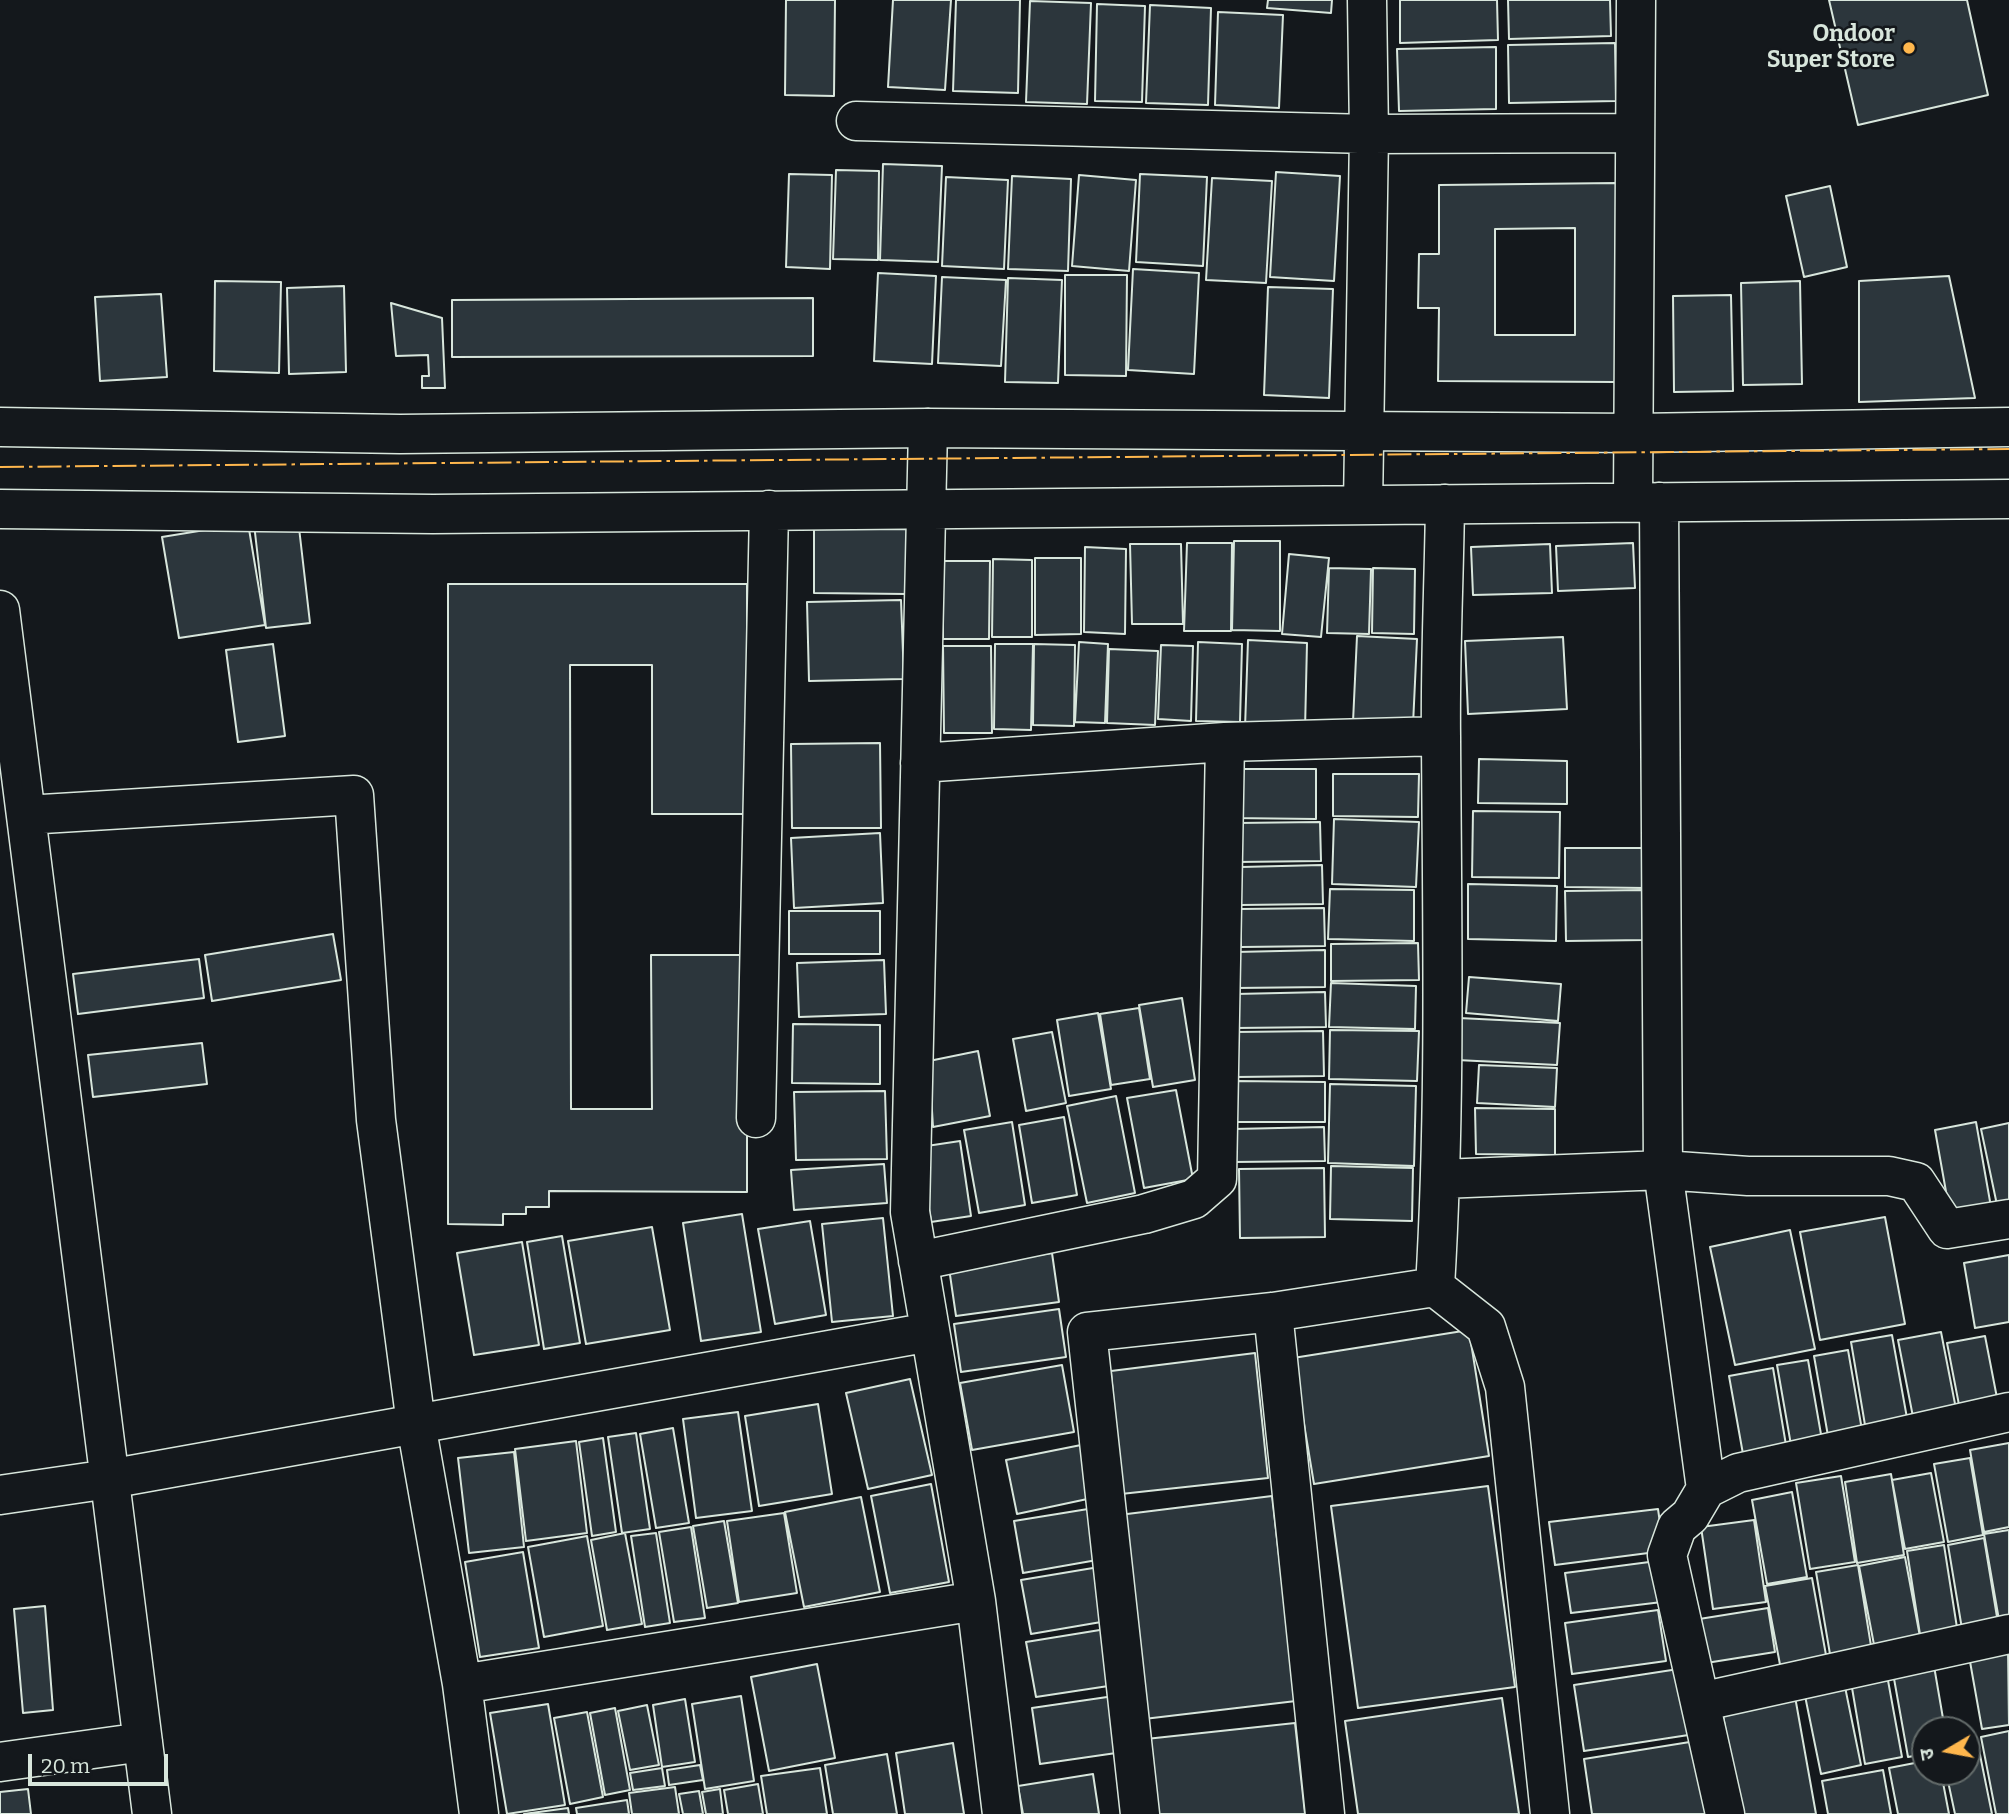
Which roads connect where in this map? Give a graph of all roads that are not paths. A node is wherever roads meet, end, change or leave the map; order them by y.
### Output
1 (1367, 0) edge
2 (1636, 0) edge
3 (856, 121) dead end
4 (1369, 134) junction
5 (1634, 134) junction
6 (2009, 427) edge
7 (0, 428) edge
8 (928, 428) junction
9 (1364, 430) junction
10 (1636, 433) junction
11 (2009, 499) edge
12 (1646, 502) junction
13 (1445, 503) junction
14 (1363, 505) junction
15 (0, 509) edge
16 (926, 509) junction
17 (769, 510) junction
18 (0, 610) edge
19 (1441, 736) junction
20 (1225, 742) junction
21 (920, 763) junction
22 (26, 815) junction
23 (756, 1118) dead end
24 (1663, 1170) junction
25 (1441, 1179) junction
26 (2009, 1219) edge
27 (918, 1262) junction
28 (1435, 1287) junction
29 (1273, 1312) junction
30 (930, 1332) junction
31 (2009, 1412) edge
32 (416, 1424) junction
33 (109, 1479) junction
34 (1706, 1489) junction
35 (0, 1495) edge
36 (976, 1601) junction
37 (2009, 1634) edge
38 (462, 1684) junction
39 (1700, 1702) junction
40 (143, 1742) junction
41 (0, 1762) edge
42 (152, 1814) edge
43 (479, 1814) edge
44 (1002, 1814) edge
45 (1140, 1814) edge
46 (1325, 1814) edge
47 (1550, 1814) edge
48 (1725, 1814) edge

1 - 4 street
2 - 5 street
3 - 4 street
4 - 5 street
4 - 9 street
5 - 10 street
6 - 10 street
7 - 8 street
8 - 9 street
8 - 16 street
9 - 10 street
9 - 14 street
10 - 12 street
11 - 12 street
12 - 13 street
12 - 24 street
13 - 14 street
13 - 19 street
14 - 16 street
15 - 17 street
16 - 17 street
16 - 21 street
17 - 23 street
18 - 22 street
19 - 20 street
19 - 25 street
20 - 21 street
20 - 27 street
21 - 27 street
22 - 32 street
22 - 33 street
24 - 25 street
24 - 26 street
24 - 34 street
25 - 28 street
27 - 30 street
28 - 29 street
28 - 47 street
29 - 45 street
29 - 46 street
30 - 32 street
30 - 36 street
31 - 34 street
32 - 33 street
32 - 38 street
33 - 35 street
33 - 40 street
34 - 39 street
36 - 38 street
36 - 44 street
37 - 39 street
38 - 43 street
39 - 48 street
40 - 41 street
40 - 42 street

